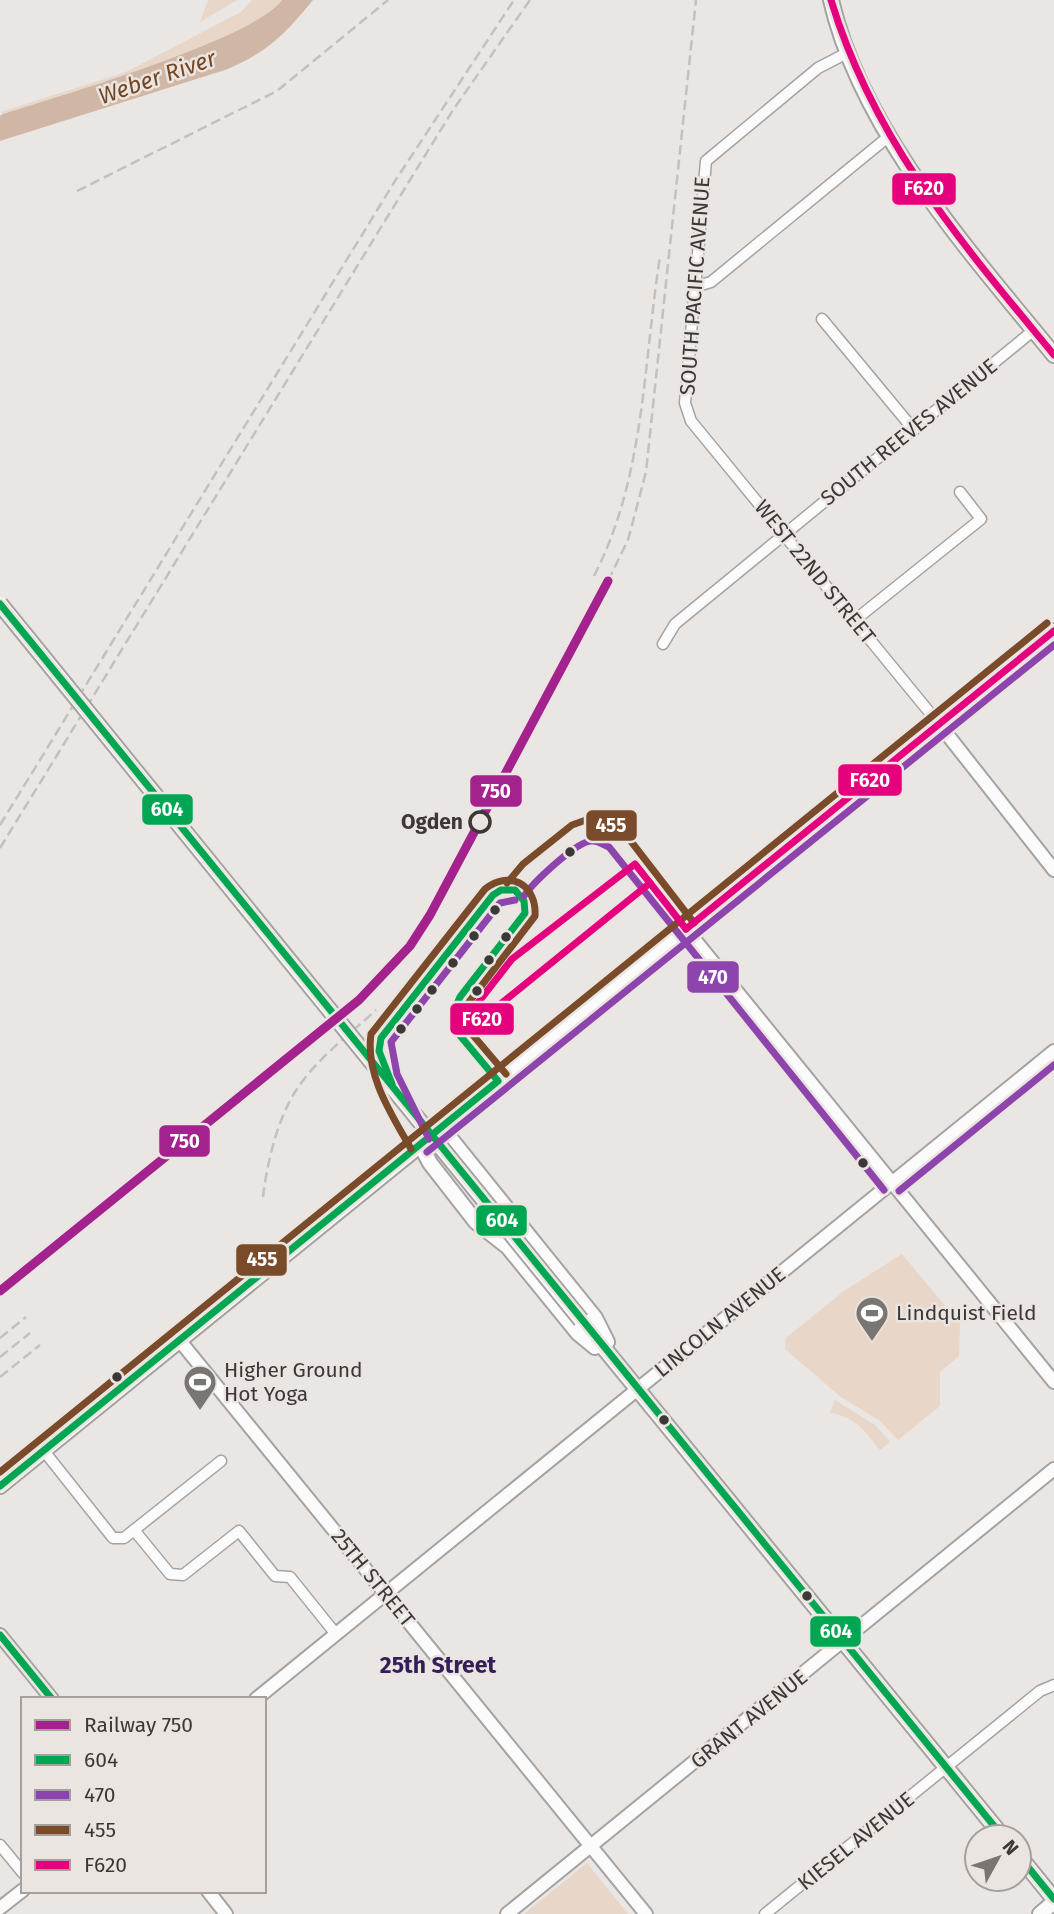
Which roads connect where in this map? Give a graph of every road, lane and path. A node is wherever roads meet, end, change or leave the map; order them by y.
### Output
1 (831, 0) edge
2 (847, 53) junction
3 (888, 137) junction
4 (694, 287) junction
5 (821, 319) dead end
6 (1034, 330) junction
7 (1054, 355) edge
8 (691, 421) joint
9 (914, 430) junction
10 (960, 492) dead end
11 (784, 534) junction
12 (0, 604) edge
13 (855, 620) junction
14 (1054, 631) edge
15 (663, 644) dead end
16 (939, 724) junction
17 (1054, 870) edge
18 (686, 929) junction
19 (1054, 1051) edge
20 (441, 1127) junction
21 (420, 1144) junction
22 (892, 1183) junction
23 (180, 1340) junction
24 (618, 1366) junction
25 (1054, 1382) edge
26 (637, 1389) junction
27 (44, 1451) junction
28 (221, 1461) dead end
29 (1054, 1469) edge
30 (0, 1486) edge
31 (134, 1530) junction
32 (384, 1592) junction
33 (335, 1633) junction
34 (0, 1635) edge
35 (845, 1642) junction
36 (1054, 1685) edge
37 (50, 1697) edge
38 (258, 1697) edge
39 (946, 1767) junction
40 (992, 1823) edge
41 (0, 1845) edge
42 (591, 1846) junction
43 (21, 1871) edge
44 (1033, 1874) edge
45 (21, 1892) edge
46 (210, 1893) edge
47 (1054, 1901) edge
48 (0, 1908) edge
49 (226, 1914) edge
50 (507, 1914) edge
51 (646, 1914) edge
52 (765, 1914) edge
53 (1040, 1914) edge

1 - 2 main road
2 - 3 main road
2 - 4 street, SOUTH PACIFIC AVENUE
3 - 4 street
3 - 6 main road
4 - 8 street, SOUTH PACIFIC AVENUE
5 - 9 street
6 - 7 main road
6 - 9 street, SOUTH REEVES AVENUE
8 - 11 street, WEST 22ND STREET
9 - 11 street, SOUTH REEVES AVENUE
10 - 13 street
11 - 13 street, WEST 22ND STREET
11 - 15 street, SOUTH REEVES AVENUE
12 - 24 main road, bridge
13 - 16 street, WEST 22ND STREET
14 - 16 main road
16 - 17 street
16 - 18 main road
18 - 20 main road
18 - 22 street
19 - 22 street, LINCOLN AVENUE
20 - 21 main road
20 - 24 main road
21 - 23 main road
21 - 24 main road
22 - 25 street
22 - 26 street, LINCOLN AVENUE
23 - 27 main road
23 - 32 street, 25TH STREET
24 - 26 main road
26 - 32 street, LINCOLN AVENUE
26 - 35 main road
27 - 30 main road
27 - 31 street
28 - 31 street
29 - 35 street, GRANT AVENUE
31 - 33 street
32 - 33 street, LINCOLN AVENUE
32 - 42 street, 25TH STREET
33 - 38 street, LINCOLN AVENUE
34 - 37 street
35 - 39 main road
35 - 42 street, GRANT AVENUE
36 - 39 street, KIESEL AVENUE
39 - 40 main road
39 - 52 street, KIESEL AVENUE
41 - 43 street
42 - 50 street, GRANT AVENUE
42 - 51 street, 25TH STREET
44 - 47 main road
45 - 48 street
46 - 49 street
47 - 53 main road

